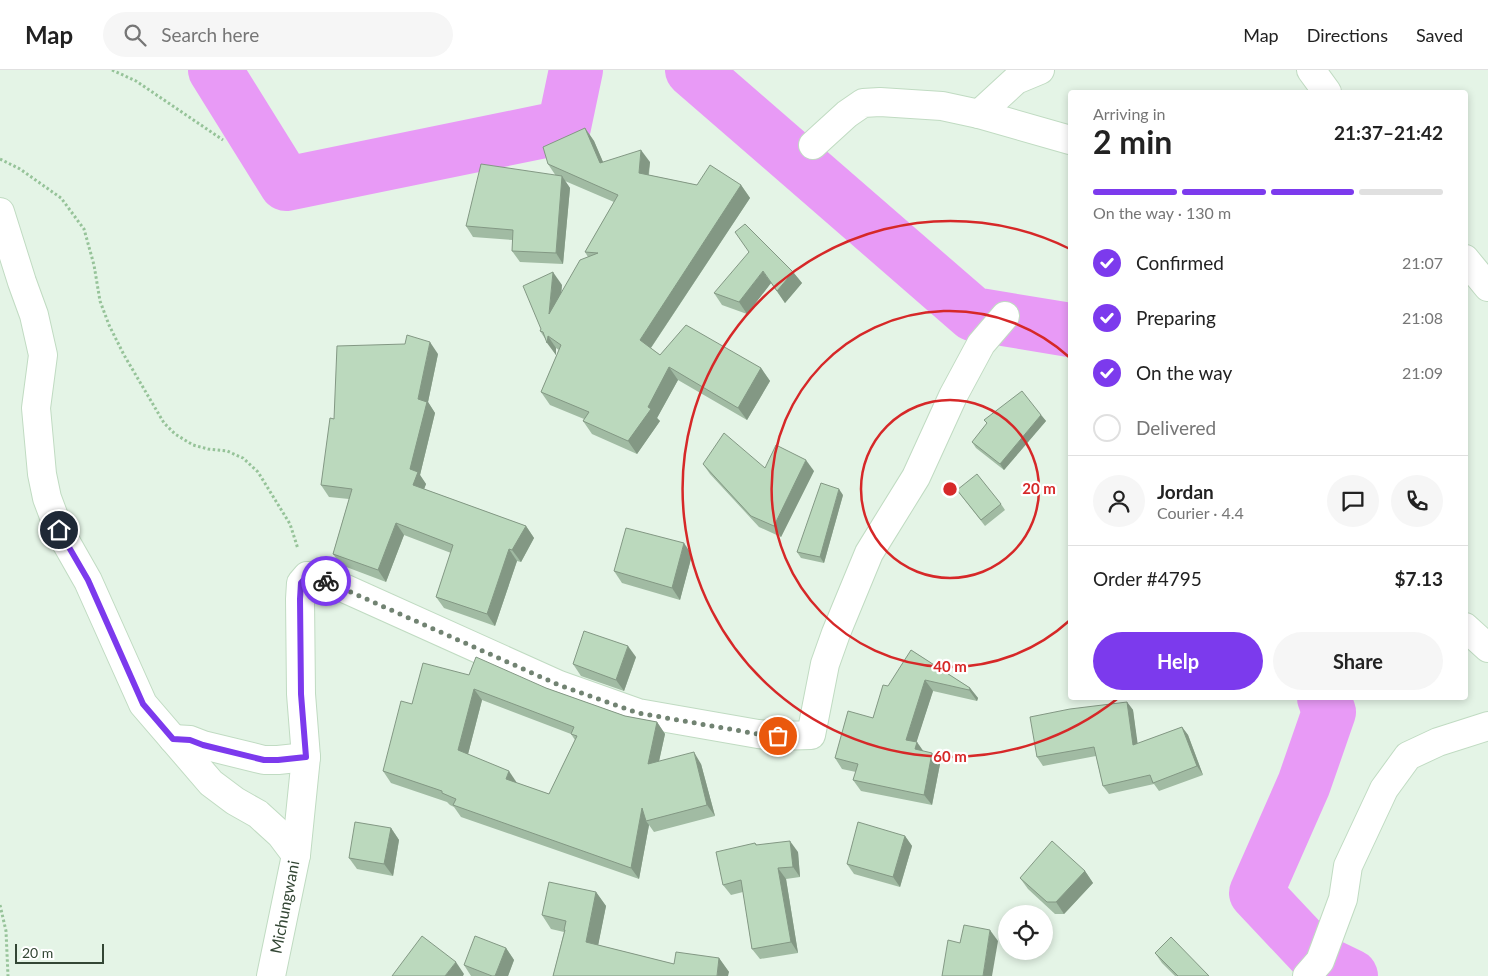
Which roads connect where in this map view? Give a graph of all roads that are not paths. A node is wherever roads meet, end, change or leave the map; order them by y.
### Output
1 (1040, 70) edge
2 (1311, 70) edge
3 (1326, 90) edge
4 (979, 114) junction
5 (1068, 139) edge
6 (813, 145) dead end
7 (0, 212) edge
8 (1468, 263) edge
9 (1468, 280) edge
10 (1488, 287) edge
11 (1005, 316) dead end
12 (1468, 631) edge
13 (1488, 648) edge
14 (1488, 726) edge
15 (173, 739) junction
16 (306, 757) junction
17 (296, 855) junction
18 (271, 976) edge
19 (1307, 976) edge

1 - 4 street
2 - 3 street
4 - 5 street
4 - 6 street
7 - 15 street, Michungwani
8 - 10 street
9 - 10 street
11 - 16 street
12 - 13 street
14 - 19 street
15 - 16 street
15 - 17 street, Michungwani
16 - 17 street
17 - 18 street, Michungwani

